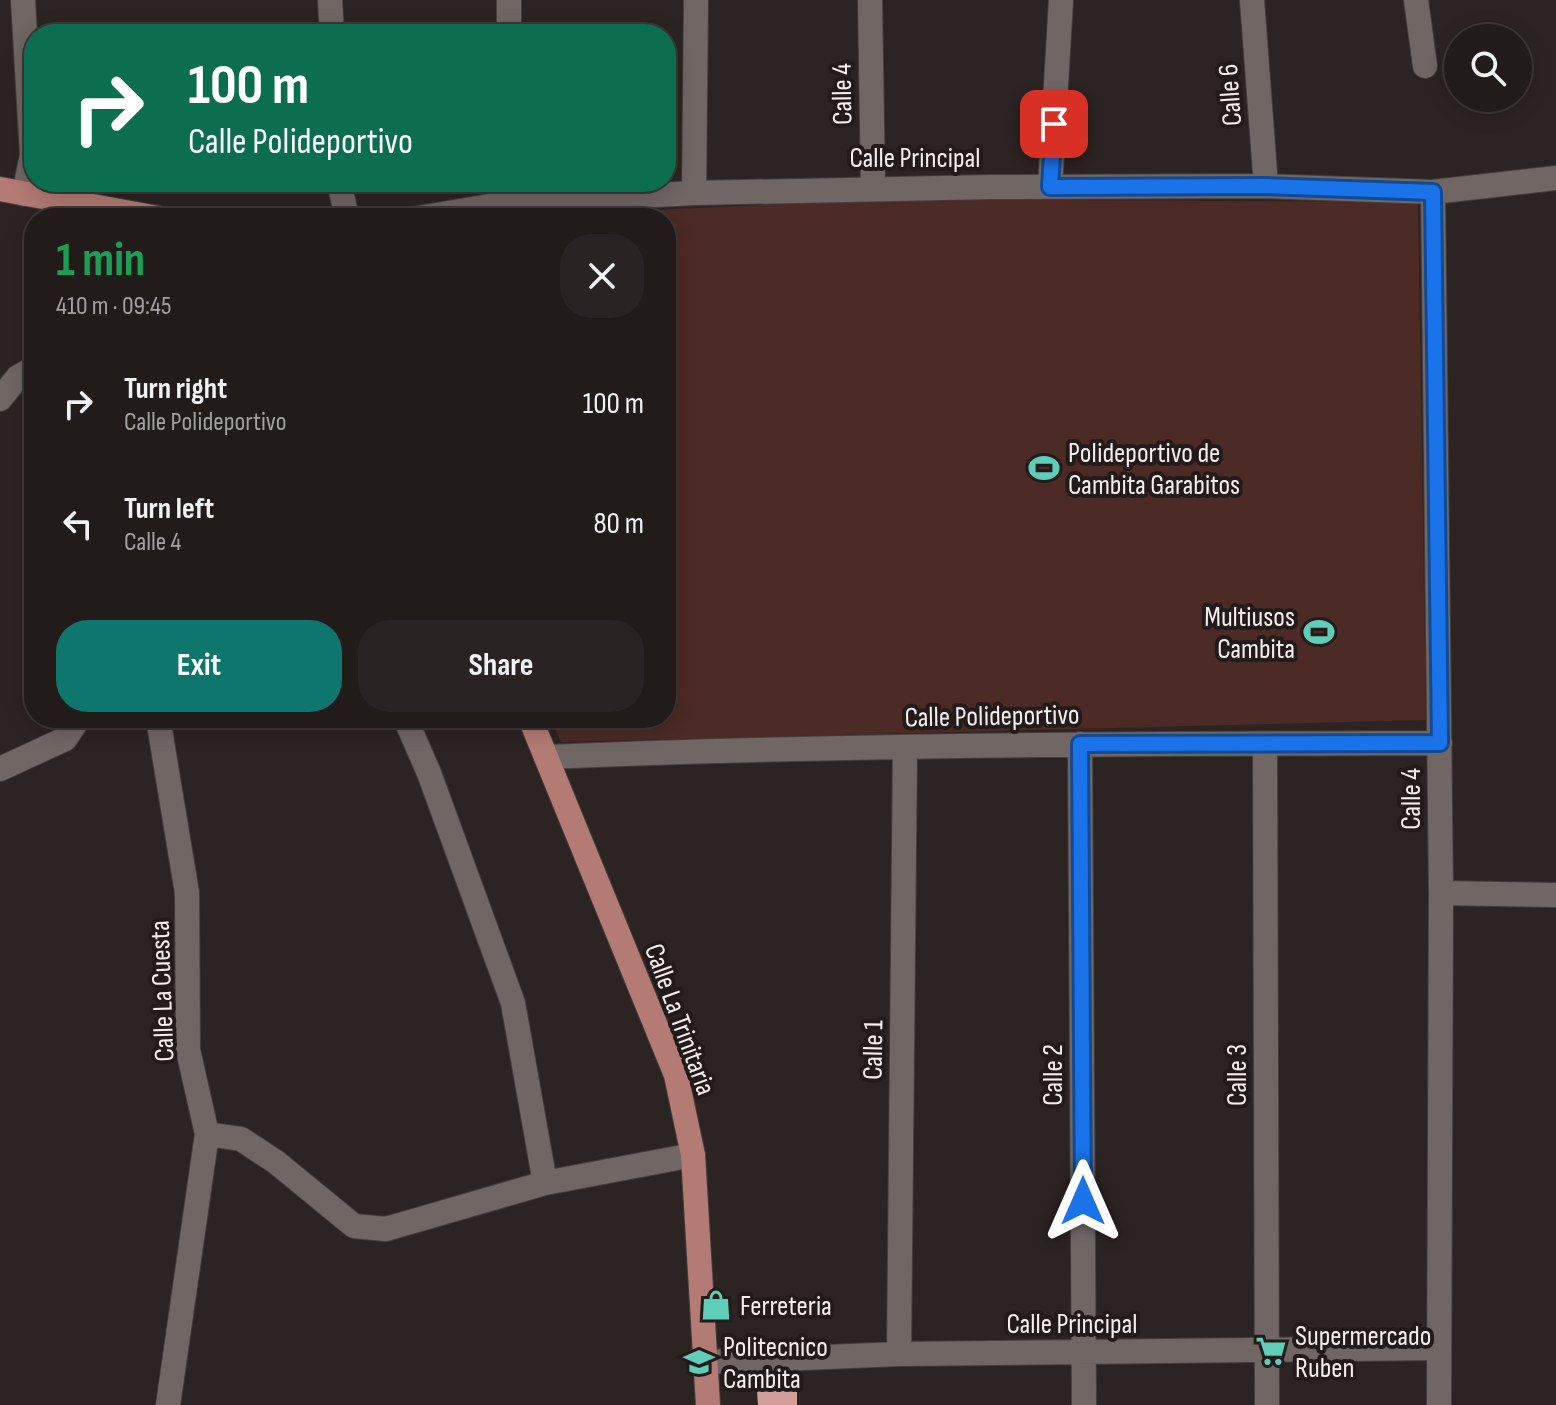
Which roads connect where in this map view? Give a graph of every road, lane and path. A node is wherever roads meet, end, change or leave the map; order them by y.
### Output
1 (23, 0) edge
2 (330, 0) edge
3 (509, 0) edge
4 (696, 0) edge
5 (870, 0) edge
6 (1061, 0) edge
7 (1252, 0) edge
8 (1416, 0) edge
9 (24, 24) edge
10 (331, 24) edge
11 (509, 24) edge
12 (1425, 66) dead end
13 (24, 169) edge
14 (1556, 178) edge
15 (1266, 186) junction
16 (873, 187) junction
17 (1050, 187) junction
18 (12, 191) edge
19 (1433, 192) junction
20 (507, 193) edge
21 (694, 193) junction
22 (104, 208) edge
23 (454, 208) edge
24 (24, 374) edge
25 (0, 399) edge
26 (72, 728) edge
27 (160, 728) edge
28 (409, 728) edge
29 (534, 728) edge
30 (1440, 743) junction
31 (1080, 744) junction
32 (1265, 744) junction
33 (905, 747) junction
34 (546, 757) junction
35 (0, 769) edge
36 (1441, 893) junction
37 (1556, 895) edge
38 (207, 1134) junction
39 (693, 1155) junction
40 (545, 1183) junction
41 (1438, 1348) junction
42 (1266, 1351) junction
43 (1084, 1353) junction
44 (899, 1354) junction
45 (707, 1362) junction
46 (168, 1405) edge
47 (708, 1405) edge
48 (1084, 1405) edge
49 (1267, 1405) edge
50 (1439, 1405) edge

1 - 9 street
2 - 10 street
3 - 11 street
4 - 21 street
5 - 16 street, Calle 4
6 - 17 street
7 - 15 street, Calle 6
8 - 12 street
13 - 18 street
14 - 19 street, Calle Principal
15 - 17 street, Calle Principal
15 - 19 street, Calle Principal
16 - 17 street, Calle Principal
16 - 21 street, Calle Principal
18 - 22 main road
19 - 30 street, Calle 4
20 - 21 street, Calle Principal
20 - 23 street, Calle Principal
24 - 25 street
26 - 35 street
27 - 38 street, Calle La Cuesta
28 - 40 street
29 - 34 main road, Calle La Trinitaria
30 - 32 street, Calle Polideportivo
30 - 36 street, Calle 4
31 - 32 street, Calle Polideportivo
31 - 33 street, Calle Polideportivo
31 - 43 street, Calle 2
32 - 42 street, Calle 3
33 - 34 street, Calle Polideportivo
33 - 44 street, Calle 1
34 - 39 main road, Calle La Trinitaria
36 - 37 street
36 - 41 street, Calle 4
38 - 40 street
38 - 46 street, Calle La Cuesta
39 - 40 street
39 - 45 main road, Calle La Trinitaria
41 - 42 street, Calle Principal
41 - 50 street, Calle 4
42 - 43 street, Calle Principal
42 - 49 street, Calle 3
43 - 44 street, Calle Principal
43 - 48 street, Calle 2
44 - 45 street, Calle Principal
45 - 47 main road, Calle La Trinitaria

